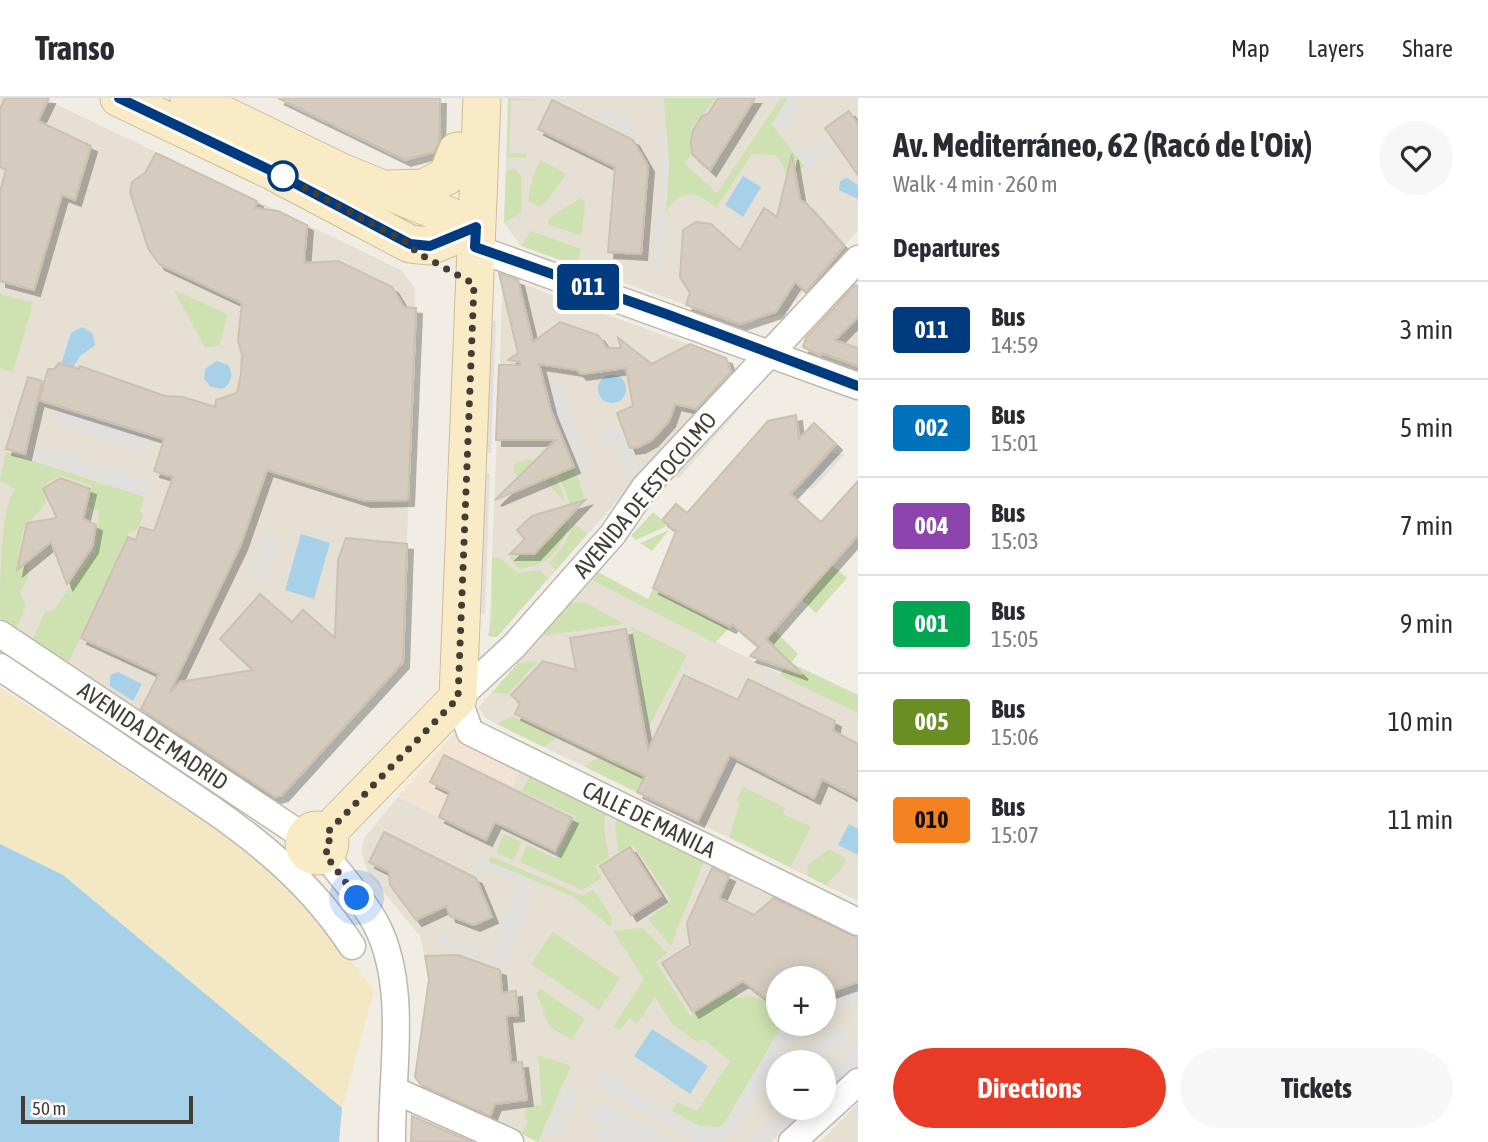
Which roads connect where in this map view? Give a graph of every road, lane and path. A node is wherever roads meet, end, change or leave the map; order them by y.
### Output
1 (119, 98) edge
2 (189, 98) edge
3 (460, 98) edge
4 (482, 98) edge
5 (457, 151) junction
6 (383, 189) junction
7 (448, 234) junction
8 (858, 259) edge
9 (474, 284) junction
10 (769, 355) junction
11 (858, 386) edge
12 (0, 634) edge
13 (0, 667) edge
14 (458, 698) junction
15 (319, 842) junction
16 (858, 922) edge
17 (352, 946) dead end
18 (858, 1082) edge
19 (394, 1090) junction
20 (392, 1142) edge
21 (510, 1142) edge
22 (792, 1142) edge

1 - 7 street
2 - 6 street
3 - 5 street
4 - 7 street
5 - 6 street
5 - 7 street
6 - 7 street
7 - 9 street
7 - 9 street
7 - 10 street
8 - 10 street, AVENIDA DE ESTOCOLMO
9 - 14 street
10 - 11 street
10 - 14 street, AVENIDA DE ESTOCOLMO
12 - 15 street, AVENIDA DE MADRID
13 - 17 street
14 - 15 street
14 - 16 street, CALLE DE MANILA
15 - 19 street, AVENIDA DE MADRID
18 - 22 street
19 - 20 street, AVENIDA DE MADRID
19 - 21 street

